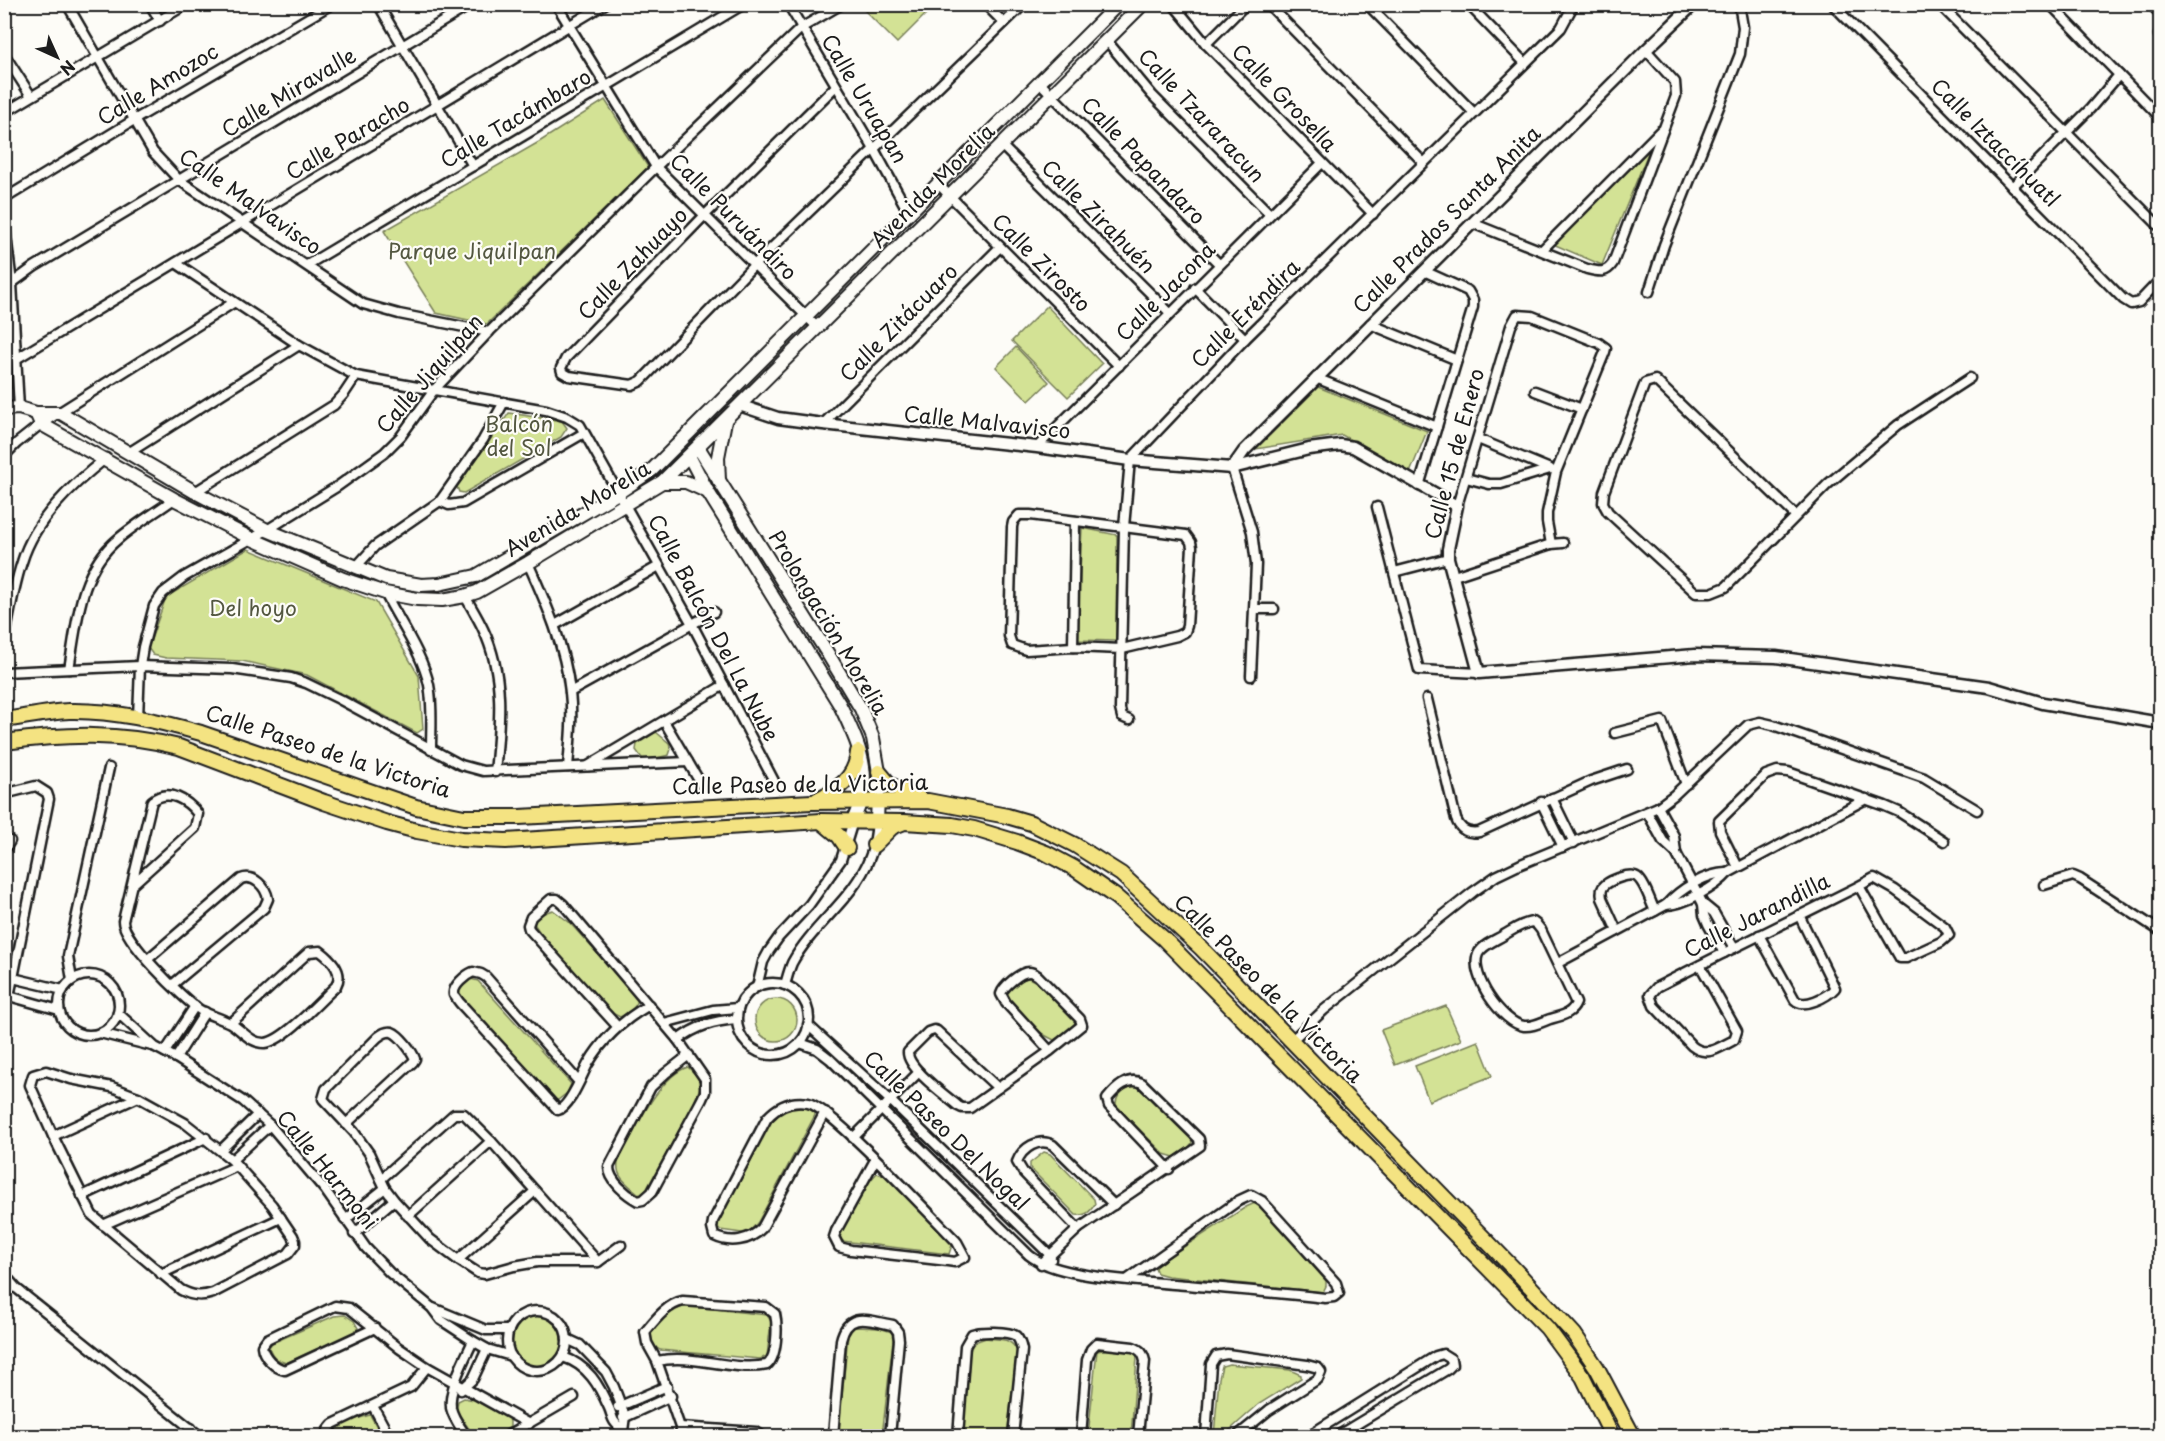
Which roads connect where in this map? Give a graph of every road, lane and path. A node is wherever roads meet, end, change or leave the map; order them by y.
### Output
1 (67, 4) edge
2 (150, 4) edge
3 (187, 4) edge
4 (332, 4) edge
5 (378, 4) edge
6 (472, 4) edge
7 (555, 4) edge
8 (605, 4) edge
9 (744, 4) edge
10 (788, 4) edge
11 (842, 4) edge
12 (985, 4) edge
13 (1024, 4) edge
14 (1118, 4) edge
15 (1143, 4) edge
16 (1173, 4) edge
17 (1246, 4) edge
18 (1268, 4) edge
19 (1367, 4) edge
20 (1468, 4) edge
21 (1695, 4) edge
22 (1739, 4) edge
23 (1832, 4) edge
24 (1939, 4) edge
25 (2050, 4) edge
26 (2151, 4) edge
27 (1573, 5) edge
28 (1844, 8) edge
29 (2160, 14) edge
30 (159, 21) junction
31 (1004, 23) junction
32 (569, 26) junction
33 (801, 28) junction
34 (1107, 40) junction
35 (1206, 44) junction
36 (402, 46) junction
37 (1646, 50) junction
38 (4, 54) edge
39 (98, 57) junction
40 (1526, 63) junction
41 (2119, 75) junction
42 (1041, 84) junction
43 (836, 86) junction
44 (605, 87) junction
45 (1052, 95) junction
46 (31, 96) junction
47 (436, 106) junction
48 (1473, 112) junction
49 (4, 113) edge
50 (2160, 117) edge
51 (134, 120) junction
52 (1663, 127) junction
53 (2066, 133) junction
54 (1001, 146) junction
55 (875, 151) junction
56 (1423, 162) junction
57 (1322, 163) junction
58 (473, 166) junction
59 (656, 167) junction
60 (178, 180) junction
61 (938, 184) junction
62 (2012, 187) junction
63 (950, 196) junction
64 (4, 200) edge
65 (909, 213) junction
66 (1270, 214) junction
67 (1372, 214) junction
68 (704, 216) junction
69 (4, 219) edge
70 (243, 223) junction
71 (1472, 223) junction
72 (2160, 227) edge
73 (1000, 247) junction
74 (1542, 250) junction
75 (176, 263) junction
76 (755, 264) junction
77 (1219, 264) junction
78 (307, 266) junction
79 (1424, 271) junction
80 (2160, 280) edge
81 (12, 283) junction
82 (1195, 288) junction
83 (4, 289) edge
84 (1649, 292) dead end
85 (234, 303) junction
86 (1170, 313) junction
87 (807, 316) junction
88 (1370, 324) junction
89 (817, 327) junction
90 (489, 332) junction
91 (1245, 339) junction
92 (299, 345) junction
93 (16, 359) junction
94 (1457, 360) junction
95 (1119, 366) junction
96 (356, 376) junction
97 (1316, 378) junction
98 (1970, 378) dead end
99 (434, 390) junction
100 (1535, 390) dead end
101 (504, 402) junction
102 (739, 405) junction
103 (19, 408) junction
104 (4, 409) edge
105 (1582, 409) junction
106 (61, 413) junction
107 (39, 418) junction
108 (725, 419) junction
109 (823, 424) junction
110 (1437, 427) junction
111 (584, 433) junction
112 (1478, 440) junction
113 (1037, 447) junction
114 (130, 452) junction
115 (693, 452) junction
116 (4, 456) edge
117 (106, 458) junction
118 (1130, 460) junction
119 (1232, 468) junction
120 (1553, 470) junction
121 (1466, 478) junction
122 (662, 482) junction
123 (719, 482) junction
124 (1419, 486) junction
125 (195, 492) junction
126 (708, 492) junction
127 (618, 493) junction
128 (174, 499) junction
129 (440, 501) junction
130 (625, 505) junction
131 (1457, 506) junction
132 (1377, 507) dead end
133 (1796, 515) junction
134 (1075, 521) junction
135 (1124, 527) junction
136 (267, 530) junction
137 (252, 539) junction
138 (1563, 543) dead end
139 (1551, 544) junction
140 (1448, 558) junction
141 (528, 563) junction
142 (660, 566) junction
143 (355, 568) junction
144 (1394, 572) junction
145 (1454, 576) junction
146 (385, 593) junction
147 (465, 596) junction
148 (1255, 609) junction
149 (1274, 609) dead end
150 (714, 612) dead end
151 (692, 624) junction
152 (555, 625) junction
153 (4, 644) edge
154 (1072, 647) junction
155 (1122, 649) junction
156 (140, 666) junction
157 (69, 669) junction
158 (4, 672) edge
159 (1479, 673) junction
160 (1251, 676) dead end
161 (724, 685) junction
162 (570, 692) junction
163 (1427, 699) dead end
164 (138, 718) junction
165 (4, 720) edge
166 (1129, 720) dead end
167 (663, 721) junction
168 (2160, 723) edge
169 (1615, 733) dead end
170 (855, 738) junction
171 (4, 742) edge
172 (875, 746) junction
173 (431, 750) junction
174 (858, 752) junction
175 (688, 762) junction
176 (568, 767) junction
177 (586, 767) junction
178 (109, 768) dead end
179 (1627, 769) dead end
180 (495, 772) junction
181 (879, 772) junction
182 (774, 781) dead end
183 (700, 784) dead end
184 (1686, 784) junction
185 (4, 794) edge
186 (1552, 798) junction
187 (1866, 799) junction
188 (861, 801) junction
189 (878, 801) junction
190 (928, 801) junction
191 (812, 802) junction
192 (1541, 802) junction
193 (1658, 807) junction
194 (1977, 810) dead end
195 (1647, 812) junction
196 (821, 821) junction
197 (853, 821) junction
198 (877, 821) junction
199 (904, 822) junction
200 (10, 841) dead end
201 (1944, 841) dead end
202 (1574, 843) junction
203 (874, 845) junction
204 (1563, 847) junction
205 (847, 848) junction
206 (4, 851) edge
207 (1676, 853) junction
208 (1738, 867) junction
209 (132, 885) junction
210 (2044, 885) dead end
211 (1859, 886) junction
212 (1695, 889) junction
213 (1703, 904) junction
214 (1655, 910) junction
215 (1799, 915) junction
216 (1617, 931) junction
217 (2160, 931) edge
218 (1759, 935) junction
219 (1164, 939) junction
220 (1201, 948) junction
221 (1734, 948) junction
222 (1724, 953) junction
223 (148, 959) junction
224 (1558, 963) junction
225 (1700, 965) junction
226 (13, 978) junction
227 (72, 980) junction
228 (172, 985) junction
229 (785, 985) junction
230 (757, 987) junction
231 (63, 990) junction
232 (7, 1000) edge
233 (649, 1005) junction
234 (195, 1006) junction
235 (738, 1008) junction
236 (59, 1010) junction
237 (205, 1012) junction
238 (118, 1014) junction
239 (736, 1019) junction
240 (231, 1023) junction
241 (664, 1023) junction
242 (808, 1025) junction
243 (617, 1026) junction
244 (100, 1033) junction
245 (678, 1040) junction
246 (1291, 1041) junction
247 (800, 1043) junction
248 (155, 1047) junction
249 (165, 1052) junction
250 (1050, 1052) junction
251 (688, 1055) junction
252 (176, 1058) junction
253 (919, 1072) junction
254 (579, 1082) junction
255 (998, 1088) junction
256 (138, 1097) junction
257 (891, 1101) junction
258 (881, 1110) junction
259 (825, 1112) junction
260 (258, 1114) junction
261 (346, 1124) junction
262 (270, 1125) junction
263 (52, 1136) junction
264 (206, 1138) junction
265 (853, 1138) junction
266 (491, 1141) junction
267 (221, 1150) junction
268 (875, 1160) junction
269 (235, 1163) junction
270 (1169, 1169) junction
271 (381, 1179) junction
272 (385, 1188) junction
273 (535, 1191) junction
274 (82, 1196) junction
275 (394, 1200) junction
276 (1114, 1205) junction
277 (408, 1216) junction
278 (280, 1218) junction
279 (345, 1220) junction
280 (103, 1224) junction
281 (1078, 1229) junction
282 (354, 1233) junction
283 (621, 1245) dead end
284 (1473, 1253) junction
285 (1050, 1255) junction
286 (458, 1260) junction
287 (598, 1262) junction
288 (1041, 1264) junction
289 (1053, 1268) junction
290 (1514, 1269) junction
291 (4, 1274) edge
292 (160, 1274) junction
293 (1128, 1280) junction
294 (432, 1308) junction
295 (375, 1328) junction
296 (509, 1330) junction
297 (567, 1339) junction
298 (473, 1341) junction
299 (487, 1349) junction
300 (511, 1356) junction
301 (563, 1357) junction
302 (657, 1361) junction
303 (427, 1367) junction
304 (1402, 1377) junction
305 (454, 1382) junction
306 (667, 1386) junction
307 (464, 1388) junction
308 (1413, 1391) junction
309 (453, 1395) junction
310 (670, 1396) junction
311 (574, 1397) dead end
312 (621, 1405) junction
313 (373, 1406) junction
314 (610, 1411) junction
315 (625, 1416) junction
316 (614, 1421) junction
317 (529, 1424) junction
318 (680, 1427) junction
319 (191, 1428) junction
320 (624, 1434) edge
321 (1612, 1436) edge
322 (184, 1437) edge
323 (200, 1437) edge
324 (331, 1437) edge
325 (389, 1437) edge
326 (466, 1437) edge
327 (507, 1437) edge
328 (683, 1437) edge
329 (762, 1437) edge
330 (833, 1437) edge
331 (890, 1437) edge
332 (958, 1437) edge
333 (1013, 1437) edge
334 (1082, 1437) edge
335 (1138, 1437) edge
336 (1206, 1437) edge
337 (1237, 1437) edge
338 (1308, 1437) edge
339 (1337, 1437) edge
340 (1633, 1437) edge

1 - 39 street, Calle Malvavisco
2 - 30 street
3 - 30 street
4 - 51 street, Calle Amozoc
5 - 36 street
6 - 36 street, Calle Miravalle
7 - 32 street, Calle Puruándiro
8 - 32 street, Calle Paracho
9 - 44 street, Calle Tacámbaro
10 - 33 street, Calle Uruapan
11 - 33 street, Calle Jiquilpan
12 - 31 street
13 - 31 street
14 - 42 main road, Avenida Morelia
15 - 34 main road, Avenida Morelia
16 - 35 street, Calle Grosella
17 - 35 street
18 - 56 street
19 - 48 street
20 - 40 street
21 - 37 street, Calle Prados Santa Anita
22 - 84 street
23 - 28 street, Calle Iztaccíhuatl
24 - 53 street
25 - 41 street
26 - 29 street
27 - 40 street, Calle Eréndira
28 - 62 street, Calle Iztaccíhuatl
30 - 39 street
31 - 55 street
32 - 44 street, Calle Puruándiro
32 - 47 street, Calle Paracho
33 - 43 street, Calle Uruapan
33 - 59 street, Calle Jiquilpan
34 - 45 main road, Avenida Morelia
34 - 66 street, Calle Tzararacun
35 - 57 street, Calle Grosella
36 - 47 street
36 - 60 street, Calle Miravalle
37 - 52 street
37 - 71 street, Calle Prados Santa Anita
38 - 46 street
39 - 46 street
39 - 51 street, Calle Malvavisco
40 - 48 street, Calle Eréndira
41 - 50 street
41 - 53 street
42 - 45 street, Calle Papandaro
42 - 61 main road, Avenida Morelia
43 - 55 street, Calle Uruapan
43 - 68 street, Calle Zahuayo
44 - 58 street, Calle Tacámbaro
44 - 59 street, Calle Puruándiro
45 - 54 main road, Avenida Morelia
45 - 77 street, Calle Papandaro
46 - 49 street
47 - 58 street
47 - 70 street, Calle Paracho
48 - 56 street, Calle Eréndira
51 - 60 street, Calle Malvavisco
51 - 64 street, Calle Amozoc
52 - 74 street
52 - 74 street
53 - 62 street
53 - 72 street
54 - 63 main road, Avenida Morelia
54 - 86 street, Calle Zirahuén
55 - 65 street, Calle Uruapan
55 - 76 street
56 - 67 street, Calle Eréndira
57 - 66 street, Calle Jacona
57 - 67 street, Calle Grosella
58 - 78 street, Calle Tacámbaro
59 - 68 street, Calle Puruándiro
59 - 90 street, Calle Jiquilpan
60 - 70 street, Calle Malvavisco
60 - 81 street, Calle Miravalle
61 - 63 street, Calle Zirosto
61 - 65 main road, Avenida Morelia
62 - 80 street, Calle Iztaccíhuatl
63 - 73 street, Calle Zirosto
63 - 89 main road, Avenida Morelia
65 - 87 main road, Avenida Morelia
66 - 77 street, Calle Jacona
67 - 91 street, Calle Eréndira
68 - 76 street, Calle Puruándiro
68 - 76 street, Calle Zahuayo
69 - 81 street
70 - 75 street, Calle Paracho
70 - 78 street, Calle Malvavisco
71 - 74 street
71 - 79 street, Calle Prados Santa Anita
73 - 95 street, Calle Zirosto
73 - 109 street, Calle Zitácuaro
75 - 85 street
75 - 93 street, Calle Paracho
76 - 87 street, Calle Puruándiro
77 - 82 street, Calle Jacona
78 - 90 street, Calle Malvavisco
79 - 88 street, Calle Prados Santa Anita
79 - 94 street
81 - 83 street, Calle Miravalle
81 - 93 street
82 - 86 street, Calle Jacona
82 - 91 street
85 - 92 street
85 - 106 street
86 - 95 street, Calle Jacona
87 - 89 street, Calle Puruándiro
87 - 127 main road, Avenida Morelia
88 - 94 street
88 - 97 street, Calle Prados Santa Anita
89 - 102 main road, Avenida Morelia
90 - 99 street, Calle Jiquilpan
91 - 118 street, Calle Eréndira
92 - 96 street
92 - 114 street
93 - 103 street
94 - 110 street
95 - 113 street, Calle Jacona
96 - 99 street
96 - 125 street
97 - 110 street
97 - 119 street, Calle Prados Santa Anita
98 - 133 street
99 - 101 street
99 - 136 street, Calle Jiquilpan
100 - 105 street
101 - 111 street
101 - 129 street
102 - 108 main road, Avenida Morelia
102 - 109 street, Calle Malvavisco
103 - 104 main road, Avenida Morelia
103 - 107 main road, Avenida Morelia
105 - 112 street, Calle 15 de Enero
105 - 120 street
106 - 107 main road, Avenida Morelia
106 - 114 main road, Avenida Morelia
107 - 116 street
107 - 117 main road, Avenida Morelia
108 - 115 main road, Avenida Morelia
108 - 123 main road
109 - 113 street, Calle Malvavisco
110 - 124 street
111 - 127 street, Calle Balcón Del La Nube
111 - 129 street
112 - 120 street
112 - 121 street, Calle 15 de Enero
113 - 118 street, Calle Malvavisco
114 - 125 main road, Avenida Morelia
115 - 122 main road, Avenida Morelia
115 - 123 main road, Prolongación Morelia
115 - 126 main road, Prolongación Morelia
117 - 128 main road, Avenida Morelia
117 - 153 street
118 - 119 street, Calle Malvavisco
118 - 135 street
119 - 124 street, Calle Malvavisco
119 - 148 street
120 - 121 street
120 - 139 street
121 - 131 street, Calle 15 de Enero
122 - 126 main road
122 - 130 main road, Avenida Morelia
123 - 172 main road, Prolongación Morelia
124 - 131 street, Calle Malvavisco
125 - 136 main road, Avenida Morelia
126 - 170 main road, Prolongación Morelia
127 - 130 street, Calle Balcón Del La Nube
127 - 143 main road, Avenida Morelia
128 - 137 main road, Avenida Morelia
128 - 157 street
129 - 143 street
130 - 141 main road, Avenida Morelia
130 - 142 street, Calle Balcón Del La Nube
131 - 140 street, Calle 15 de Enero
132 - 144 street
133 - 133 street
134 - 135 street
134 - 154 street
134 - 154 street
135 - 155 street
135 - 155 street
136 - 137 street, Calle Jiquilpan
136 - 143 main road, Avenida Morelia
137 - 146 main road, Avenida Morelia
137 - 156 street, Calle Jiquilpan
138 - 139 street
139 - 145 street
140 - 144 street
140 - 145 street, Calle 15 de Enero
141 - 147 main road, Avenida Morelia
141 - 152 street
142 - 151 street, Calle Balcón Del La Nube
142 - 152 street
144 - 159 street
145 - 159 street, Calle 15 de Enero
146 - 147 main road, Avenida Morelia
146 - 173 street
147 - 180 street
148 - 149 street
148 - 160 street
150 - 151 street
151 - 161 street, Calle Balcón Del La Nube
151 - 162 street
152 - 162 street
154 - 155 street
155 - 166 street
156 - 157 street, Calle Paseo de la Victoria
156 - 164 street, Calle Jiquilpan
156 - 173 street, Calle Paseo de la Victoria
157 - 158 street, Calle Paseo de la Victoria
159 - 168 street
161 - 167 street
161 - 182 street, Calle Balcón Del La Nube
162 - 176 street
163 - 192 street
164 - 165 main road, Calle Paseo de la Victoria
164 - 191 main road, Calle Paseo de la Victoria
167 - 175 street
167 - 177 street
169 - 184 street
170 - 172 main road
170 - 174 main road, Prolongación Morelia
171 - 196 main road, Calle Paseo de la Victoria
172 - 181 main road, Prolongación Morelia
173 - 180 street, Calle Paseo de la Victoria
174 - 188 main road, Prolongación Morelia
174 - 191 main road
175 - 177 street, Calle Paseo de la Victoria
175 - 183 street
176 - 177 street, Calle Paseo de la Victoria
176 - 180 street, Calle Paseo de la Victoria
178 - 227 street
179 - 186 street
181 - 189 main road, Prolongación Morelia
181 - 190 main road
184 - 193 street
184 - 194 street
185 - 226 street
186 - 192 street
186 - 202 street
187 - 201 street
187 - 208 street
187 - 208 street
188 - 189 main road, Calle Paseo de la Victoria
188 - 191 main road, Calle Paseo de la Victoria
188 - 197 main road, Prolongación Morelia
189 - 190 main road, Calle Paseo de la Victoria
189 - 198 main road, Prolongación Morelia
190 - 220 main road, Calle Paseo de la Victoria
192 - 204 street
193 - 195 street
193 - 207 street
195 - 202 street
195 - 207 street
196 - 197 main road, Calle Paseo de la Victoria
196 - 205 main road
197 - 198 main road, Calle Paseo de la Victoria
197 - 205 street, Prolongación Morelia
198 - 199 main road, Calle Paseo de la Victoria
198 - 203 street, Prolongación Morelia
199 - 203 main road
199 - 219 main road, Calle Paseo de la Victoria
200 - 206 street
202 - 204 street
203 - 229 street, Prolongación Morelia
204 - 246 street
205 - 230 street, Prolongación Morelia
207 - 212 street
208 - 212 street
209 - 209 street
209 - 223 street
210 - 217 street
211 - 211 street, Calle Jarandilla
211 - 215 street, Calle Jarandilla
212 - 213 street
212 - 214 street
213 - 221 street
213 - 222 street
214 - 216 street
214 - 216 street
215 - 218 street, Calle Jarandilla
215 - 218 street
216 - 224 street
218 - 221 street, Calle Jarandilla
219 - 220 main road
219 - 284 main road, Calle Paseo de la Victoria
220 - 246 main road, Calle Paseo de la Victoria
221 - 222 street, Calle Jarandilla
222 - 225 street, Calle Jarandilla
223 - 228 street
223 - 228 street
224 - 224 street
225 - 225 street, Calle Jarandilla
226 - 231 street
226 - 232 street
227 - 231 street
227 - 238 street
228 - 234 street
229 - 230 street
229 - 242 street
230 - 235 street
231 - 236 street
232 - 236 street
233 - 241 street
233 - 243 street
233 - 243 street
234 - 237 street
234 - 249 street
235 - 239 street
235 - 241 street
236 - 244 street
237 - 240 street
237 - 252 street
238 - 244 street
238 - 248 street, Calle Harmoni
239 - 245 street
239 - 247 street
240 - 240 street
241 - 245 street
242 - 247 street
242 - 257 street, Calle Paseo Del Nogal
243 - 254 street
244 - 248 street, Calle Harmoni
245 - 251 street
246 - 290 main road, Calle Paseo de la Victoria
247 - 258 street, Calle Paseo Del Nogal
248 - 249 street, Calle Harmoni
249 - 252 street, Calle Harmoni
250 - 250 street
250 - 255 street
251 - 251 street
252 - 260 street, Calle Harmoni
253 - 255 street
253 - 255 street
253 - 257 street
254 - 254 street
256 - 263 street
256 - 263 street
256 - 264 street
257 - 258 street
257 - 285 street, Calle Paseo Del Nogal
258 - 265 street
258 - 288 street, Calle Paseo Del Nogal
259 - 259 street
259 - 265 street
260 - 262 street, Calle Harmoni
260 - 267 street
261 - 261 street
261 - 271 street
262 - 269 street
262 - 279 street, Calle Harmoni
263 - 274 street
264 - 267 street
264 - 274 street
265 - 268 street
266 - 271 street
266 - 273 street
266 - 277 street
267 - 269 street
268 - 268 street
269 - 278 street
269 - 280 street
270 - 270 street
270 - 276 street
271 - 272 street
272 - 275 street
272 - 279 street
273 - 286 street
273 - 287 street
274 - 280 street
275 - 277 street
275 - 282 street
276 - 281 street
276 - 281 street
277 - 286 street
278 - 292 street
278 - 292 street
279 - 282 street, Calle Harmoni
280 - 292 street
281 - 285 street
282 - 294 street, Calle Harmoni
283 - 287 street
284 - 290 main road
284 - 321 main road, Calle Paseo de la Victoria
285 - 288 street
285 - 289 street
286 - 287 street
288 - 289 street, Calle Paseo Del Nogal
289 - 293 street, Calle Paseo Del Nogal
290 - 340 main road, Calle Paseo de la Victoria
291 - 319 street
293 - 293 street, Calle Paseo Del Nogal
294 - 296 street, Calle Harmoni
294 - 298 street, Calle Harmoni
295 - 295 street
295 - 303 street
296 - 297 street
296 - 300 street
297 - 301 street
297 - 312 street
298 - 299 street, Calle Harmoni
298 - 305 street
299 - 300 street, Calle Harmoni
299 - 307 street
300 - 301 street
301 - 314 street
302 - 302 street
302 - 306 street
303 - 305 street
303 - 313 street
304 - 308 street
304 - 308 street
304 - 338 street
305 - 307 street
305 - 309 street
306 - 310 street
306 - 312 street
307 - 309 street
307 - 317 street
308 - 339 street
309 - 326 street
310 - 315 street
310 - 318 street
311 - 317 street
312 - 314 street
312 - 315 street
313 - 324 street
313 - 325 street
314 - 316 street
315 - 316 street
315 - 320 street
316 - 320 street
317 - 327 street
318 - 328 street
318 - 329 street
319 - 322 street
319 - 323 street
330 - 331 street
332 - 333 street
334 - 335 street
336 - 337 street

